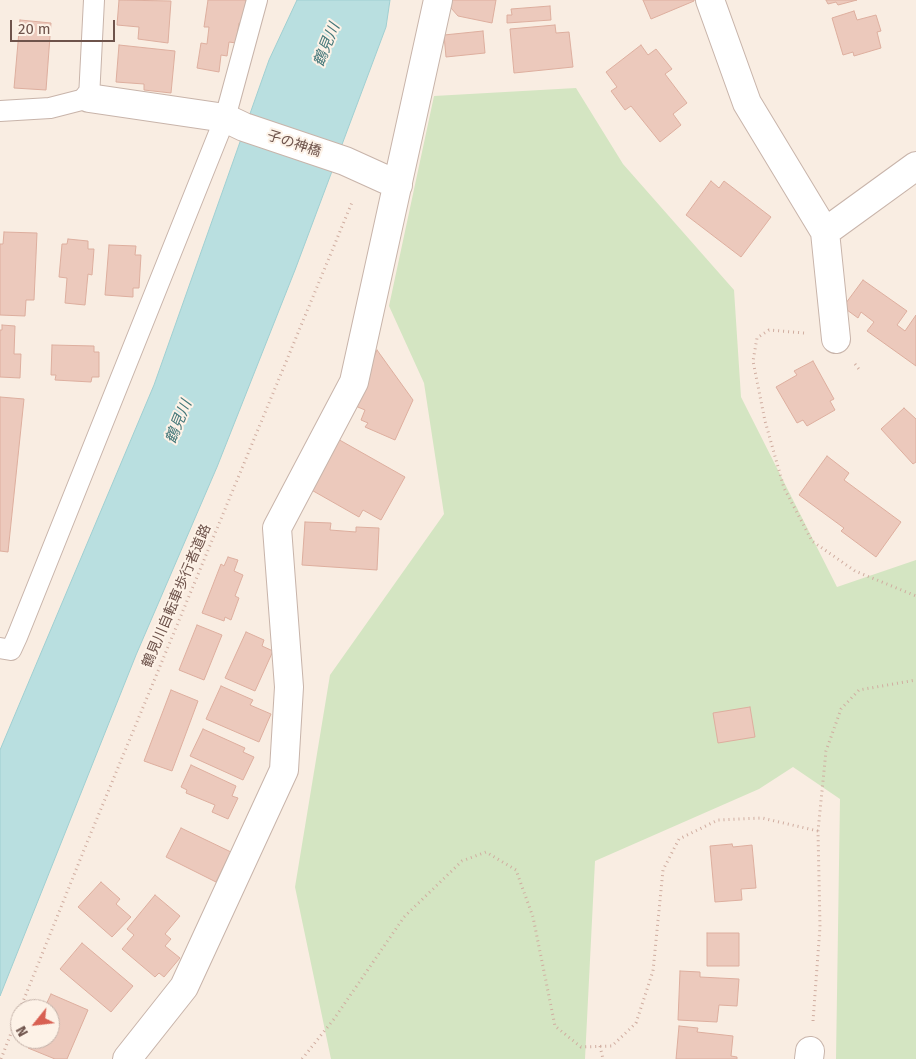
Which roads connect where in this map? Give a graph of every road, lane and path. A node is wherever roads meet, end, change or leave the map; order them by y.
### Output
1 (94, 0) edge
2 (257, 0) edge
3 (438, 0) edge
4 (710, 0) edge
5 (89, 98) junction
6 (0, 111) edge
7 (235, 122) junction
8 (916, 166) edge
9 (398, 184) junction
10 (356, 193) dead end
11 (825, 232) junction
12 (836, 339) joint
13 (916, 596) edge
14 (0, 648) edge
15 (916, 680) edge
16 (818, 832) junction
17 (24, 999) edge
18 (10, 1034) edge
19 (600, 1046) junction
20 (810, 1055) edge
21 (0, 1059) edge
22 (127, 1059) edge
23 (302, 1059) edge
24 (603, 1059) edge

1 - 5 lane
2 - 7 lane
3 - 9 street
4 - 11 street
5 - 6 lane
5 - 7 street, 子の神橋
7 - 9 street, 子の神橋
7 - 14 lane
8 - 11 street
9 - 22 street
10 - 17 path, 鶴見川自転車歩行者道路
11 - 12 street
12 - 13 path
15 - 16 path
16 - 19 path
16 - 20 path
18 - 21 path, 鶴見川自転車歩行者道路
19 - 23 path
19 - 24 path

